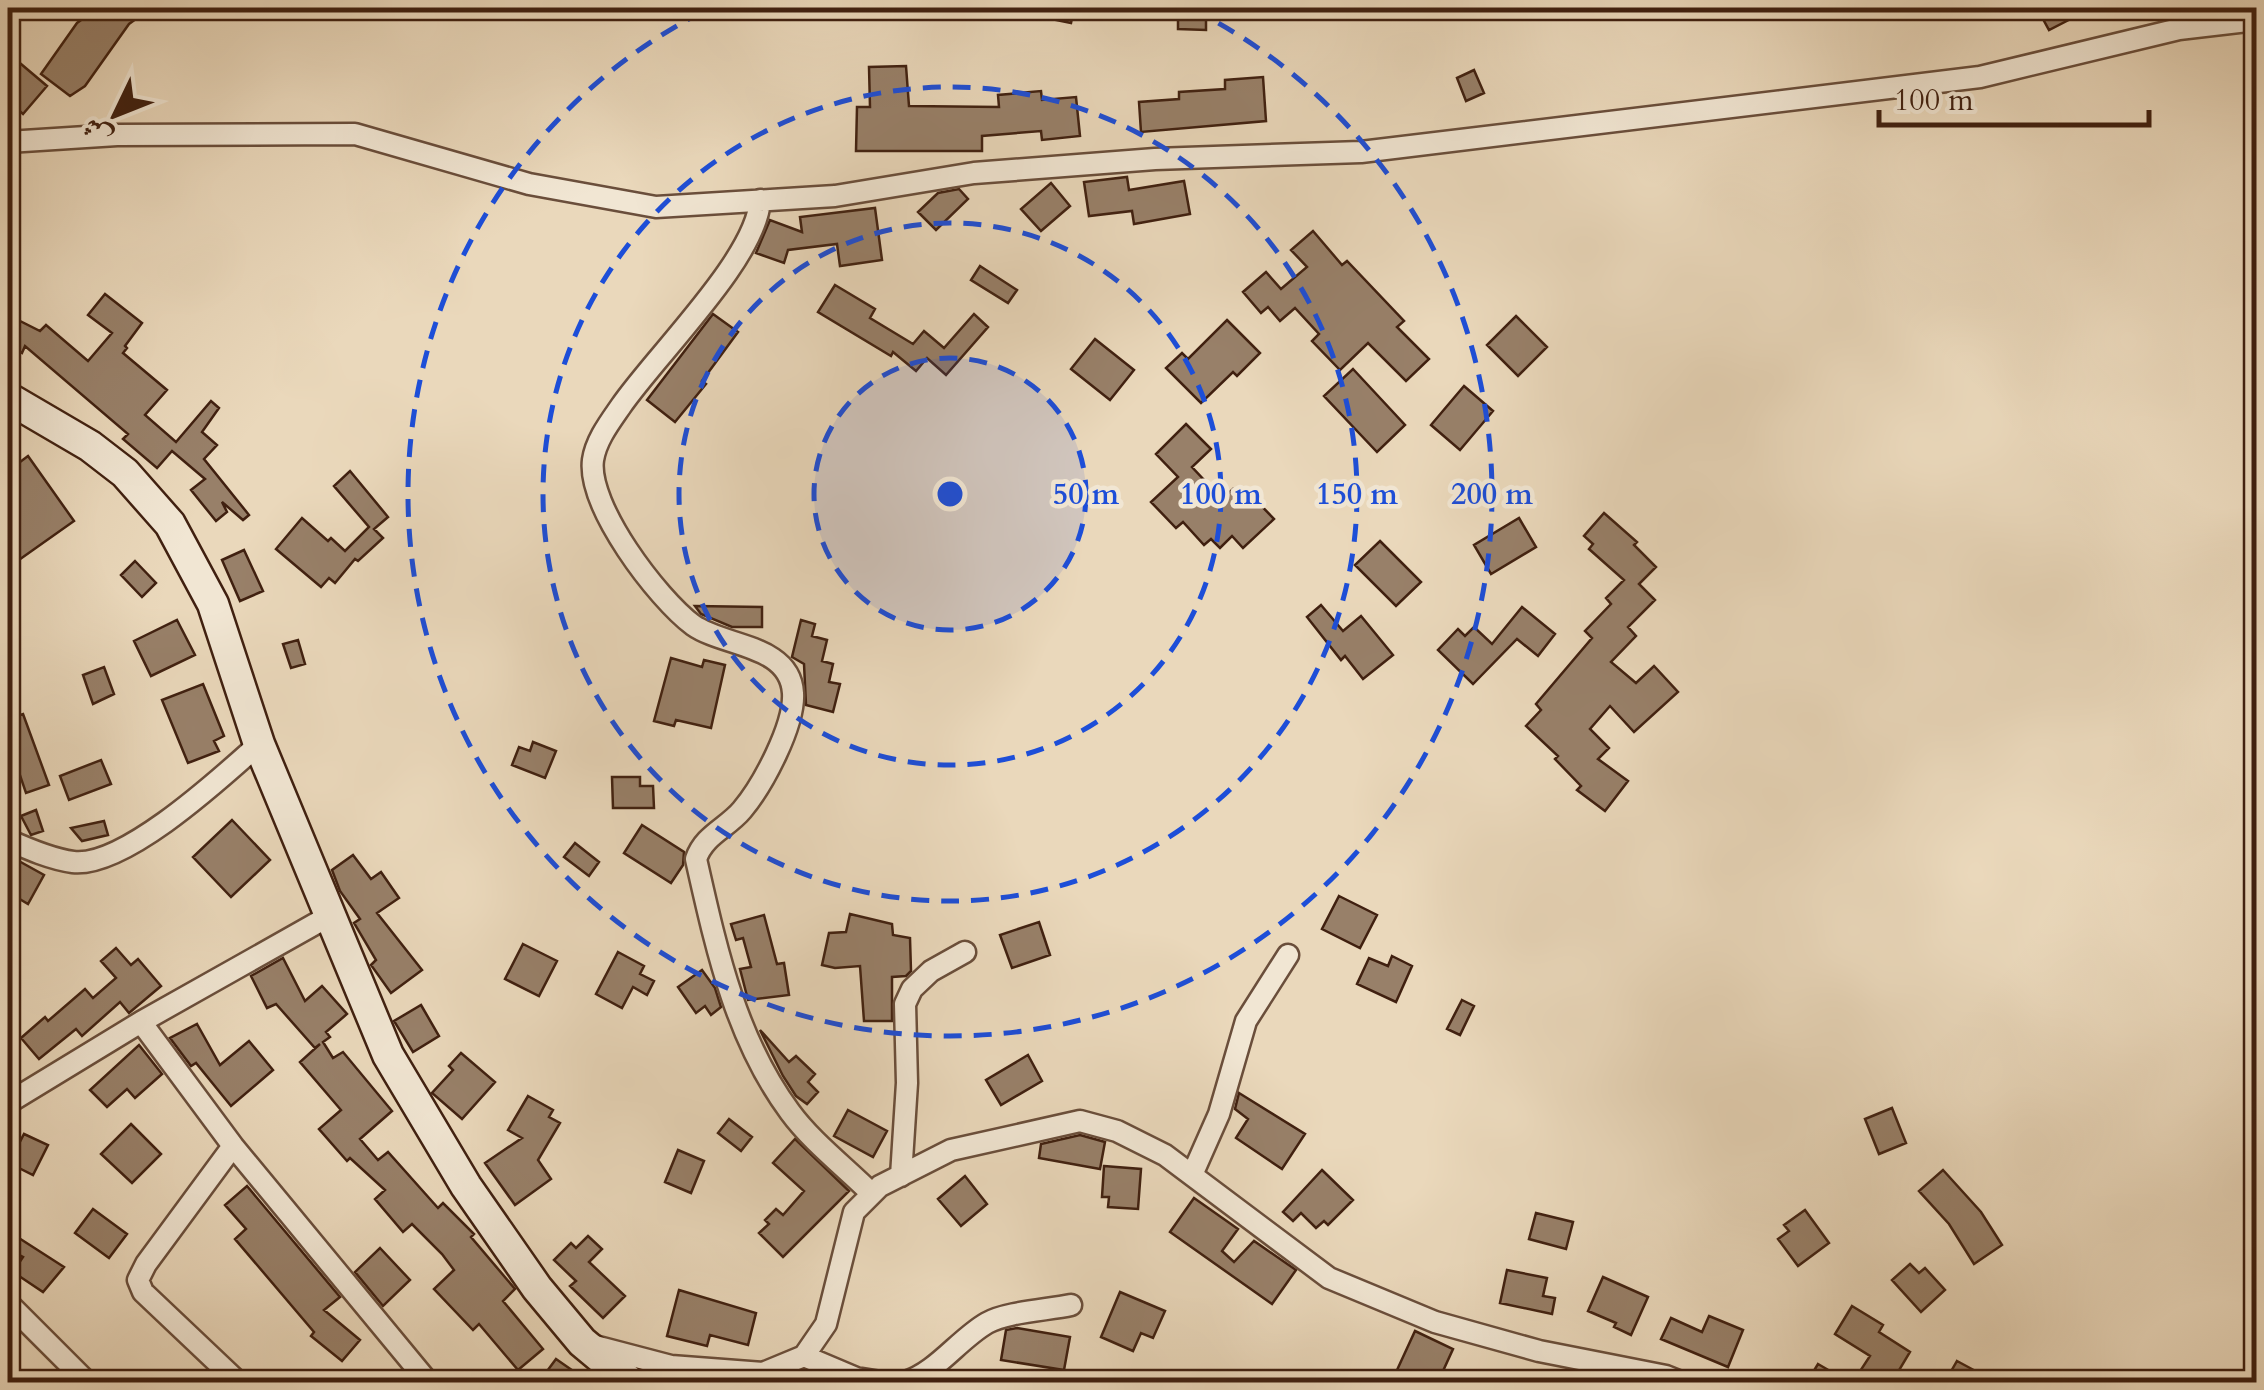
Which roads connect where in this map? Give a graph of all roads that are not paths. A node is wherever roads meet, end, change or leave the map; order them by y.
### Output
1 (2256, 20) edge
2 (8, 142) edge
3 (760, 200) junction
4 (8, 398) edge
5 (259, 744) junction
6 (8, 840) edge
7 (331, 915) junction
8 (965, 952) dead end
9 (1288, 954) dead end
10 (141, 1022) junction
11 (8, 1103) edge
12 (233, 1146) junction
13 (1192, 1175) junction
14 (901, 1176) junction
15 (872, 1194) junction
16 (8, 1303) edge
17 (1072, 1306) dead end
18 (582, 1342) junction
19 (804, 1356) junction
20 (87, 1382) edge
21 (238, 1382) edge
22 (428, 1382) edge
23 (630, 1382) edge
24 (881, 1382) edge
25 (905, 1382) edge
26 (1681, 1382) edge

1 - 3 street
2 - 3 street
3 - 15 street
4 - 5 main road
5 - 6 street
5 - 7 main road
7 - 10 street
7 - 18 main road
8 - 14 street
9 - 13 street
10 - 11 street
10 - 12 street
12 - 21 street
12 - 22 street
13 - 14 street
13 - 26 street
14 - 15 street
15 - 19 street
16 - 20 street
17 - 25 street
18 - 19 street
18 - 23 main road
19 - 24 street

